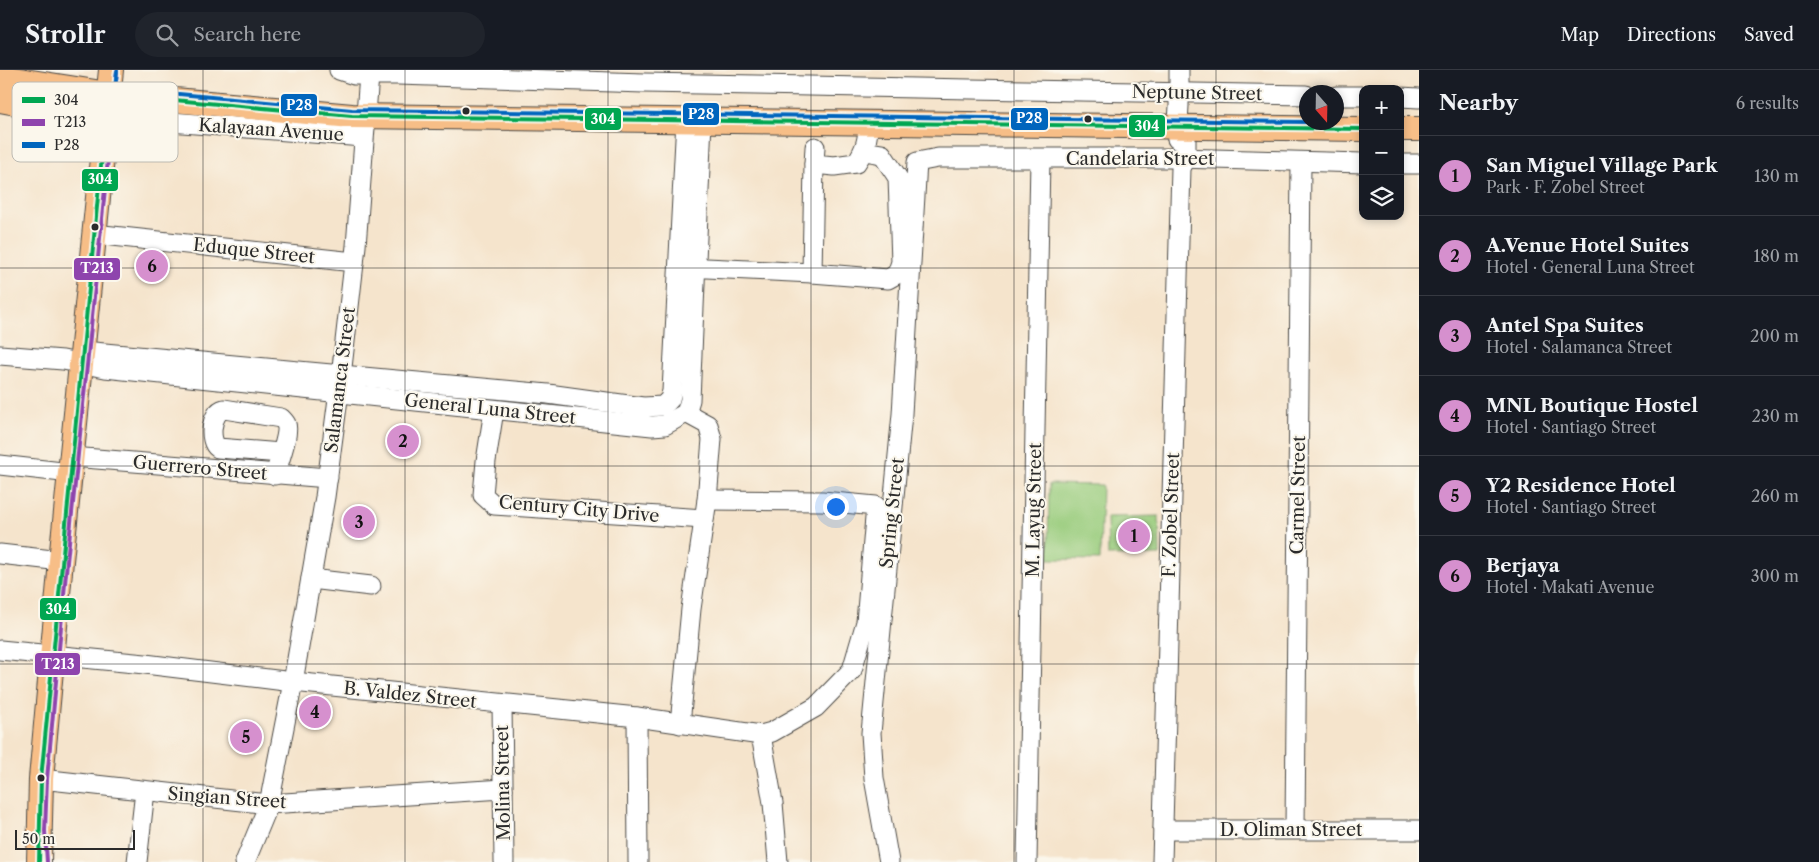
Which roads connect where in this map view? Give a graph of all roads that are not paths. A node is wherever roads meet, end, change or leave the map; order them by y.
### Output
1 (339, 70) edge
2 (1179, 70) edge
3 (369, 75) junction
4 (0, 77) edge
5 (32, 82) edge
6 (1179, 92) junction
7 (1299, 95) edge
8 (1344, 96) edge
9 (1359, 96) edge
10 (1404, 97) edge
11 (1419, 98) edge
12 (178, 103) edge
13 (178, 120) edge
14 (694, 121) junction
15 (868, 124) junction
16 (364, 127) junction
17 (1182, 127) junction
18 (1359, 129) edge
19 (1404, 129) edge
20 (1419, 129) edge
21 (864, 151) junction
22 (1040, 159) junction
23 (1181, 161) junction
24 (101, 162) edge
25 (917, 162) joint
26 (1301, 162) junction
27 (1359, 163) edge
28 (1404, 164) edge
29 (1419, 164) edge
30 (94, 234) junction
31 (354, 262) junction
32 (687, 268) junction
33 (812, 273) junction
34 (0, 355) edge
35 (82, 357) junction
36 (398, 380) junction
37 (340, 384) junction
38 (461, 386) junction
39 (396, 400) junction
40 (459, 406) junction
41 (494, 410) junction
42 (686, 413) junction
43 (281, 453) dead end
44 (0, 465) edge
45 (72, 465) junction
46 (275, 475) junction
47 (328, 478) junction
48 (707, 500) junction
49 (704, 519) junction
50 (0, 554) edge
51 (61, 561) junction
52 (311, 579) junction
53 (371, 586) dead end
54 (0, 650) edge
55 (53, 655) junction
56 (293, 682) junction
57 (502, 704) junction
58 (637, 717) junction
59 (680, 724) junction
60 (761, 735) junction
61 (41, 779) junction
62 (503, 789) junction
63 (145, 791) junction
64 (269, 804) junction
65 (1295, 829) junction
66 (1163, 830) junction
67 (1419, 830) edge
68 (40, 860) edge
69 (137, 862) edge
70 (245, 862) edge
71 (504, 862) edge
72 (638, 862) edge
73 (778, 862) edge
74 (889, 862) edge
75 (1027, 862) edge
76 (1162, 862) edge

1 - 3 street, Neptune Street
2 - 6 street, F. Zobel Street
3 - 6 street, Neptune Street
3 - 16 street, Salamanca Street
4 - 5 main road, Kalayaan Avenue
6 - 7 street, Neptune Street
6 - 17 street, F. Zobel Street
8 - 9 street
10 - 11 street
12 - 16 main road, Kalayaan Avenue
13 - 16 street, Kalayaan Avenue
14 - 15 main road, Kalayaan Avenue
14 - 16 main road, Kalayaan Avenue
14 - 32 street, General Luna Street
15 - 17 main road, Kalayaan Avenue
15 - 21 street
16 - 31 street, Salamanca Street
17 - 18 main road, Kalayaan Avenue
17 - 23 street, F. Zobel Street
19 - 20 main road
21 - 33 street
21 - 33 street
22 - 23 street, Candelaria Street
22 - 25 street, Candelaria Street
22 - 75 street, M. Layug Street
23 - 26 street, Candelaria Street
23 - 66 street, F. Zobel Street
24 - 30 main road
25 - 74 street, Spring Street
26 - 27 street, Candelaria Street
26 - 65 street, Carmel Street
28 - 29 street
30 - 31 street, Eduque Street
30 - 35 main road
31 - 37 street, Salamanca Street
32 - 33 street
32 - 38 street, General Luna Street
32 - 42 street, General Luna Street
34 - 35 street, General Luna Street
35 - 37 street, General Luna Street
35 - 45 main road
36 - 37 street, General Luna Street
36 - 38 street, General Luna Street
36 - 39 street
37 - 39 street, General Luna Street
37 - 47 street, Salamanca Street
38 - 40 street
39 - 40 street, General Luna Street
40 - 41 street, General Luna Street
41 - 42 street, General Luna Street
41 - 49 street, Century City Drive
42 - 48 street
43 - 46 street
44 - 45 street, Guerrero Street
45 - 46 street, Guerrero Street
45 - 51 main road
46 - 47 street, Guerrero Street
47 - 52 street, Salamanca Street
48 - 49 street
48 - 60 street
49 - 59 street
50 - 51 street
51 - 55 main road
52 - 53 street
52 - 56 street, Salamanca Street
54 - 55 street, B. Valdez Street
55 - 56 street, B. Valdez Street
55 - 61 main road
56 - 57 street, B. Valdez Street
56 - 64 street, Salamanca Street
57 - 58 street, B. Valdez Street
57 - 62 street, Molina Street
58 - 59 street, B. Valdez Street
58 - 72 street
59 - 60 street, B. Valdez Street
60 - 73 street
61 - 63 street, Singian Street
61 - 68 main road
62 - 64 street, Singian Street
62 - 71 street, Molina Street
63 - 64 street, Singian Street
63 - 69 street
64 - 70 street, Salamanca Street
65 - 66 street, D. Oliman Street
65 - 67 street, D. Oliman Street
66 - 76 street, F. Zobel Street

